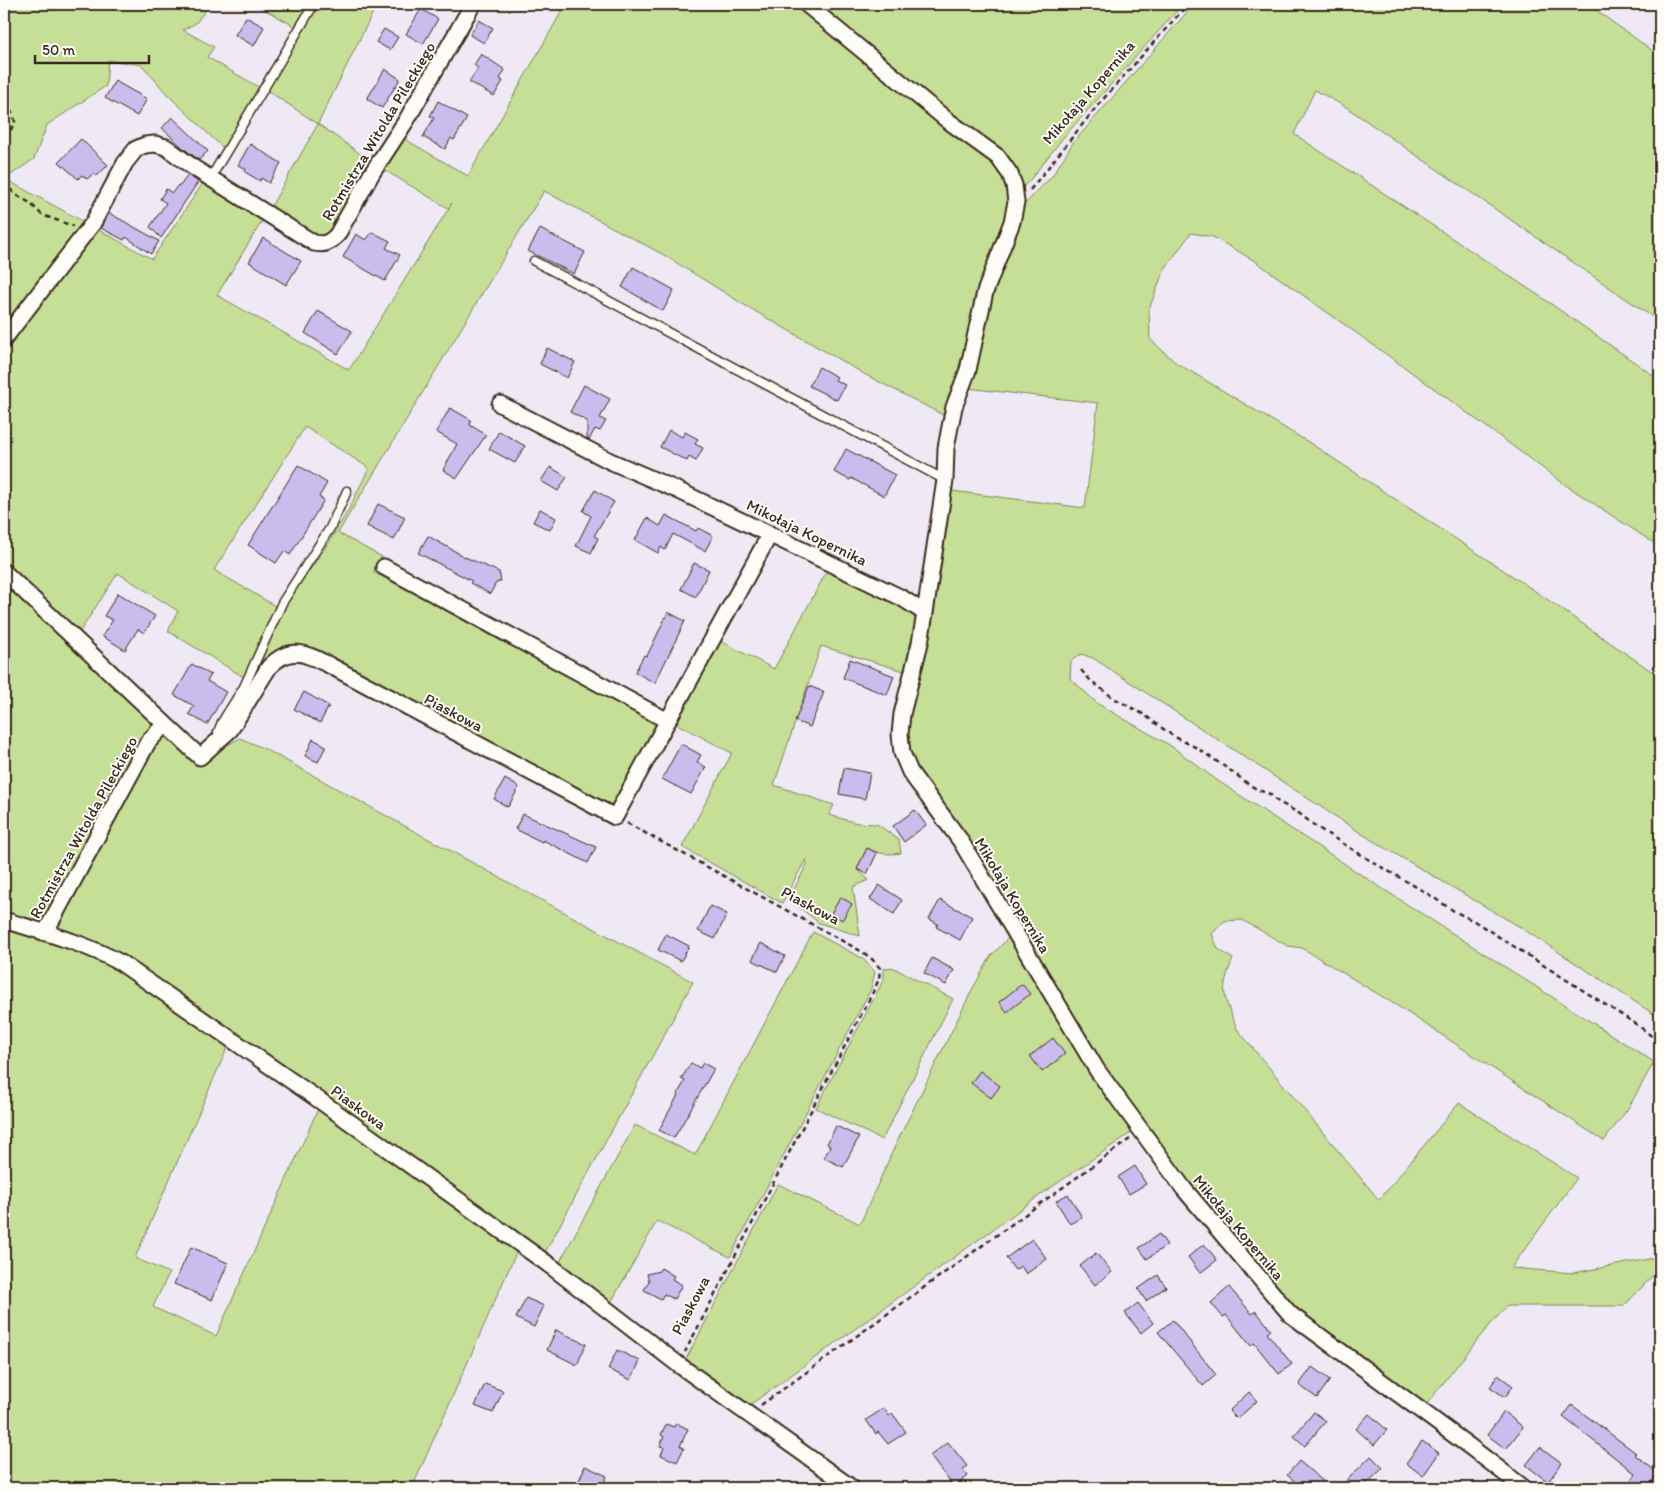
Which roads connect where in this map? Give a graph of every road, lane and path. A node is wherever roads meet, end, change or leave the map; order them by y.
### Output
1 (314, 4) edge
2 (473, 4) edge
3 (806, 4) edge
4 (1188, 4) edge
5 (4, 103) edge
6 (4, 162) edge
7 (210, 178) junction
8 (4, 183) edge
9 (1016, 202) junction
10 (85, 233) junction
11 (534, 261) dead end
12 (4, 339) edge
13 (500, 404) dead end
14 (945, 480) junction
15 (347, 491) dead end
16 (770, 534) junction
17 (384, 567) dead end
18 (4, 572) edge
19 (926, 613) junction
20 (1081, 670) dead end
21 (668, 721) junction
22 (165, 724) junction
23 (218, 742) junction
24 (615, 817) junction
25 (4, 920) edge
26 (45, 933) junction
27 (1660, 1042) edge
28 (1141, 1131) junction
29 (679, 1365) junction
30 (747, 1414) junction
31 (852, 1488) edge
32 (1524, 1488) edge

1 - 7 lane
2 - 7 street, Rotmistrza Witolda Pileckiego
3 - 9 street
4 - 9 path, Mikołaja Kopernika
5 - 6 path
7 - 10 street, Rotmistrza Witolda Pileckiego
8 - 10 path
9 - 14 street
10 - 12 street, Rotmistrza Witolda Pileckiego
11 - 14 lane
13 - 16 street, Mikołaja Kopernika
14 - 19 street
15 - 23 lane
16 - 19 street, Mikołaja Kopernika
16 - 21 street
17 - 21 street
18 - 22 street
19 - 28 street, Mikołaja Kopernika
20 - 27 path
21 - 24 street
22 - 23 street, Piaskowa
22 - 26 street, Rotmistrza Witolda Pileckiego
23 - 24 street, Piaskowa
24 - 29 path, Piaskowa
25 - 26 street, Piaskowa
26 - 29 street, Piaskowa
28 - 30 path
28 - 32 street, Mikołaja Kopernika
29 - 30 street, Piaskowa
30 - 31 street, Piaskowa

